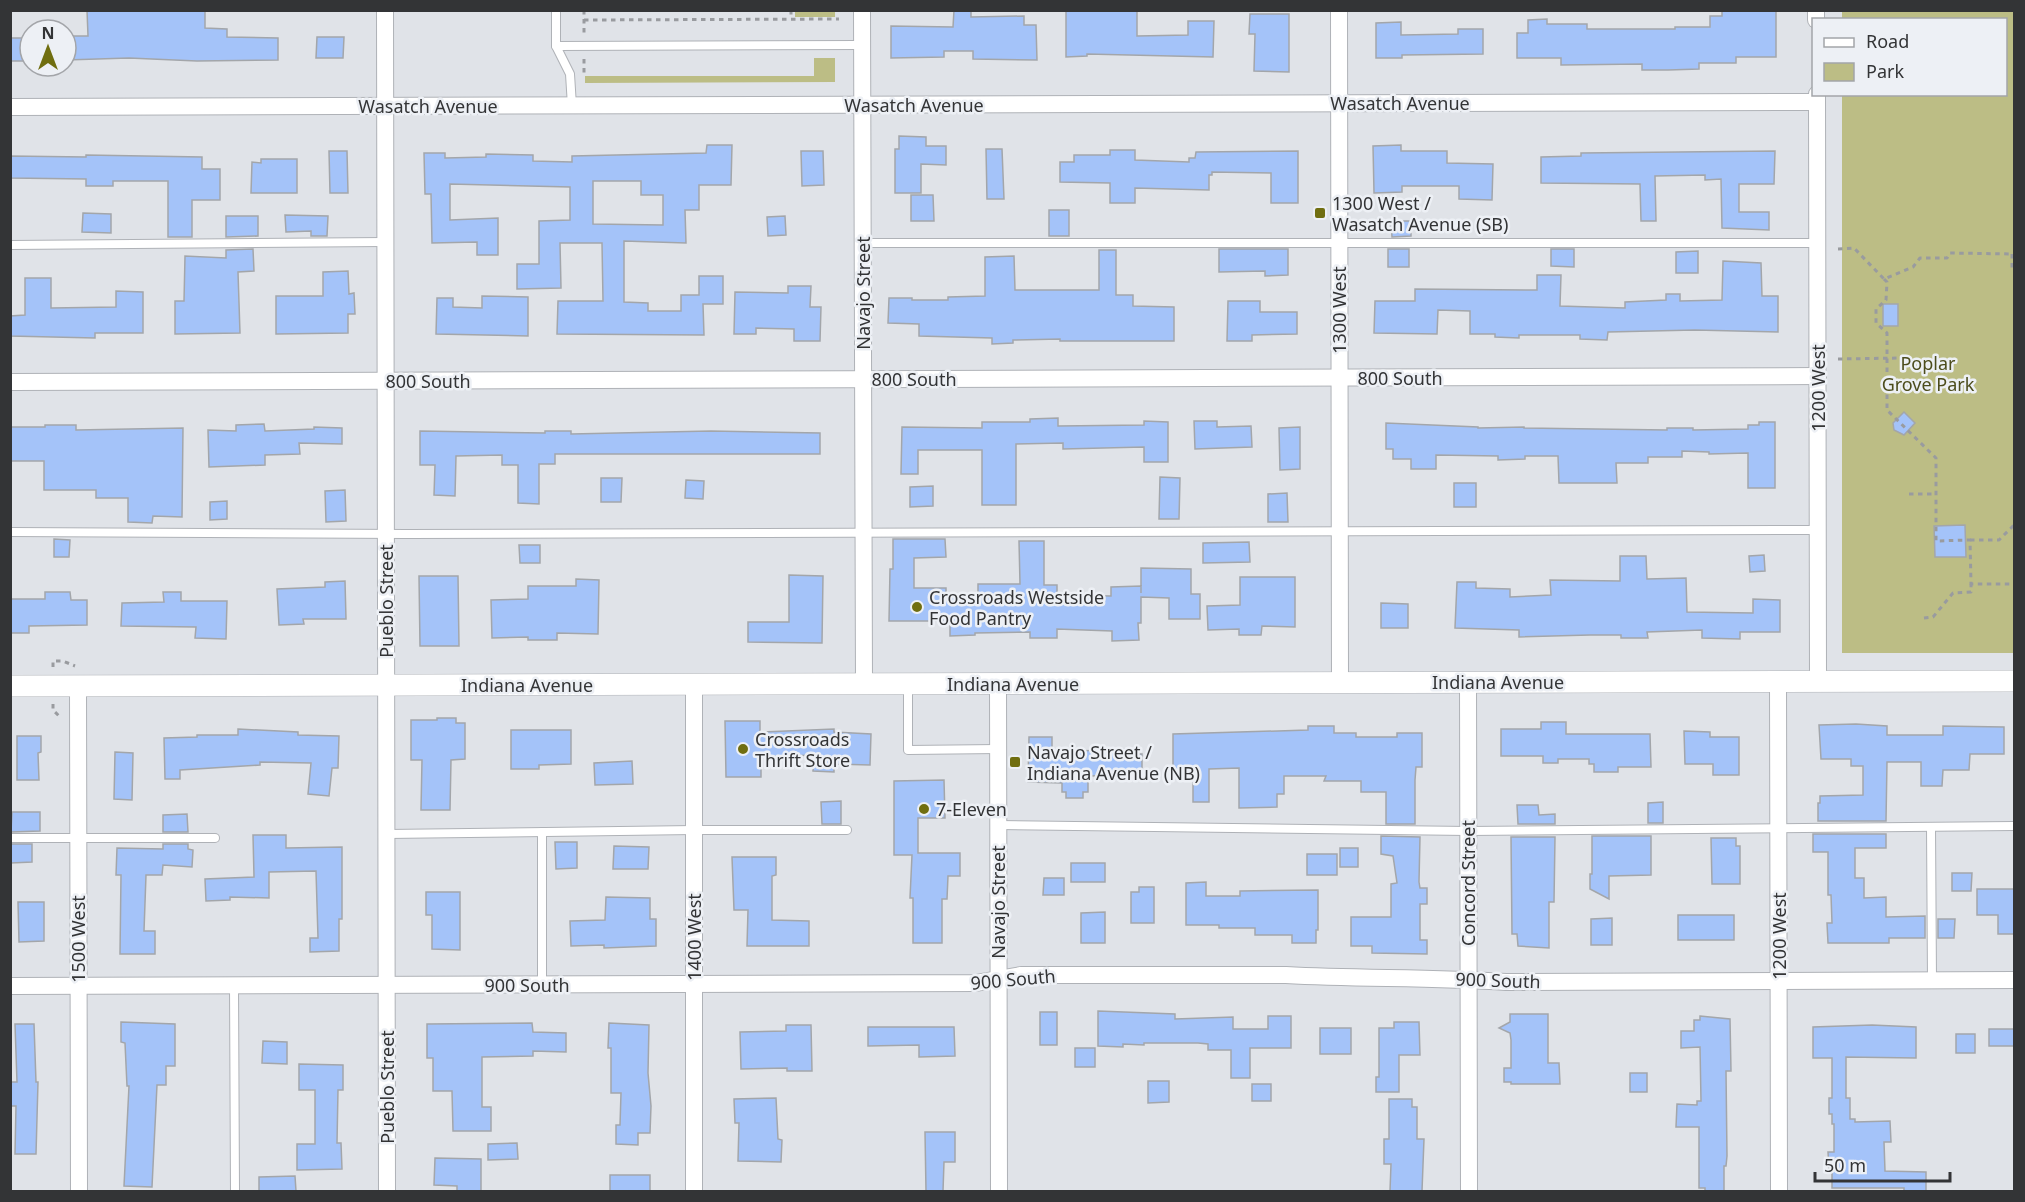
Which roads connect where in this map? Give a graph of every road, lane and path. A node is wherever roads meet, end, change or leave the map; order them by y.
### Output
1 (385, 10) edge
2 (556, 10) edge
3 (584, 10) edge
4 (791, 10) edge
5 (862, 10) edge
6 (1339, 10) edge
7 (791, 19) junction
8 (839, 19) dead end
9 (584, 20) junction
10 (584, 37) dead end
11 (862, 45) junction
12 (556, 46) junction
13 (1817, 98) edge
14 (1339, 103) junction
15 (862, 105) junction
16 (385, 106) junction
17 (572, 106) junction
18 (10, 107) edge
19 (385, 242) junction
20 (1339, 242) junction
21 (863, 243) junction
22 (1817, 243) junction
23 (10, 245) edge
24 (1838, 249) dead end
25 (2013, 254) edge
26 (2012, 270) dead end
27 (1884, 279) junction
28 (1900, 358) dead end
29 (1838, 359) dead end
30 (1887, 359) junction
31 (1818, 376) junction
32 (1340, 378) junction
33 (863, 380) junction
34 (386, 381) junction
35 (10, 382) edge
36 (1909, 494) dead end
37 (1936, 494) junction
38 (2014, 525) edge
39 (1340, 530) junction
40 (1818, 530) junction
41 (10, 532) edge
42 (864, 532) junction
43 (386, 534) junction
44 (1970, 540) junction
45 (1971, 584) junction
46 (2014, 584) edge
47 (1924, 618) dead end
48 (53, 661) dead end
49 (63, 661) dead end
50 (1778, 681) junction
51 (1818, 681) junction
52 (2014, 681) edge
53 (1340, 682) junction
54 (1468, 682) junction
55 (864, 684) junction
56 (908, 684) junction
57 (998, 684) junction
58 (386, 685) junction
59 (694, 685) junction
60 (10, 686) edge
61 (78, 686) junction
62 (998, 749) junction
63 (998, 825) junction
64 (2014, 826) edge
65 (1931, 827) junction
66 (1778, 828) junction
67 (694, 830) junction
68 (847, 830) dead end
69 (1468, 831) junction
70 (542, 832) junction
71 (387, 834) junction
72 (10, 838) edge
73 (78, 838) junction
74 (215, 838) dead end
75 (999, 979) junction
76 (1468, 980) junction
77 (2014, 980) edge
78 (1779, 981) junction
79 (1932, 981) junction
80 (694, 984) junction
81 (234, 985) junction
82 (387, 985) junction
83 (542, 985) junction
84 (10, 986) edge
85 (78, 986) junction
86 (694, 1190) dead end
87 (79, 1191) edge
88 (235, 1191) edge
89 (387, 1191) edge
90 (999, 1191) edge
91 (1469, 1191) edge
92 (1779, 1191) edge

1 - 16 street, Pueblo Street
2 - 12 lane
3 - 9 path
4 - 7 path
5 - 11 street, Navajo Street
6 - 14 street, 1300 West
7 - 8 path
7 - 9 path
9 - 10 path
11 - 12 lane
11 - 15 street, Navajo Street
12 - 17 lane
13 - 14 street, Wasatch Avenue
13 - 22 street, 1200 West
14 - 15 street, Wasatch Avenue
14 - 20 street, 1300 West
15 - 17 street, Wasatch Avenue
15 - 21 street, Navajo Street
16 - 17 street, Wasatch Avenue
16 - 18 street, Wasatch Avenue
16 - 19 street, Pueblo Street
19 - 23 lane
19 - 34 street, Pueblo Street
20 - 21 lane
20 - 22 lane
20 - 32 street, 1300 West
21 - 33 street, Navajo Street
22 - 31 street, 1200 West
24 - 27 path
25 - 26 path
25 - 27 path
27 - 30 path
28 - 30 path
29 - 30 path
30 - 37 path
31 - 32 street, 800 South
31 - 40 street, 1200 West
32 - 33 street, 800 South
32 - 39 street, 1300 West
33 - 34 street, 800 South
33 - 42 street, Navajo Street
34 - 35 street, 800 South
34 - 43 street, Pueblo Street
36 - 37 path
37 - 44 path
38 - 44 path
39 - 40 lane
39 - 42 lane
39 - 53 street, 1300 West
40 - 51 street, 1200 West
41 - 43 lane
42 - 43 lane
42 - 55 street, Navajo Street
43 - 58 street, Pueblo Street
44 - 45 path
45 - 46 path
45 - 47 path
48 - 49 path
50 - 51 street, Indiana Avenue
50 - 54 street, Indiana Avenue
50 - 66 street, 1200 West
51 - 52 street, Indiana Avenue
53 - 54 street, Indiana Avenue
53 - 57 street, Indiana Avenue
54 - 69 street, Concord Street
55 - 56 street, Indiana Avenue
55 - 59 street, Indiana Avenue
56 - 57 street, Indiana Avenue
56 - 62 lane
57 - 62 street, Navajo Street
58 - 59 street, Indiana Avenue
58 - 61 street, Indiana Avenue
58 - 71 street, Pueblo Street
59 - 67 street, 1400 West
60 - 61 street, Indiana Avenue
61 - 73 street, 1500 West
62 - 63 street, Navajo Street
63 - 69 lane
63 - 75 street, Navajo Street
64 - 65 lane
65 - 66 lane
65 - 79 lane
66 - 69 lane
66 - 78 street, 1200 West
67 - 68 lane
67 - 70 lane
67 - 80 street, 1400 West
69 - 76 street, Concord Street
70 - 71 lane
70 - 83 lane
71 - 82 street, Pueblo Street
72 - 73 lane
73 - 74 lane
73 - 85 street, 1500 West
75 - 76 street, 900 South
75 - 80 street, 900 South
75 - 90 street, Navajo Street
76 - 78 street, 900 South
76 - 91 street, Concord Street
77 - 79 street, 900 South
78 - 79 street, 900 South
78 - 92 street, 1200 West
80 - 83 street, 900 South
80 - 86 street, 1400 West
81 - 82 street, 900 South
81 - 85 street, 900 South
81 - 88 lane
82 - 83 street, 900 South
82 - 89 street, Pueblo Street
84 - 85 street, 900 South
85 - 87 street, 1500 West

